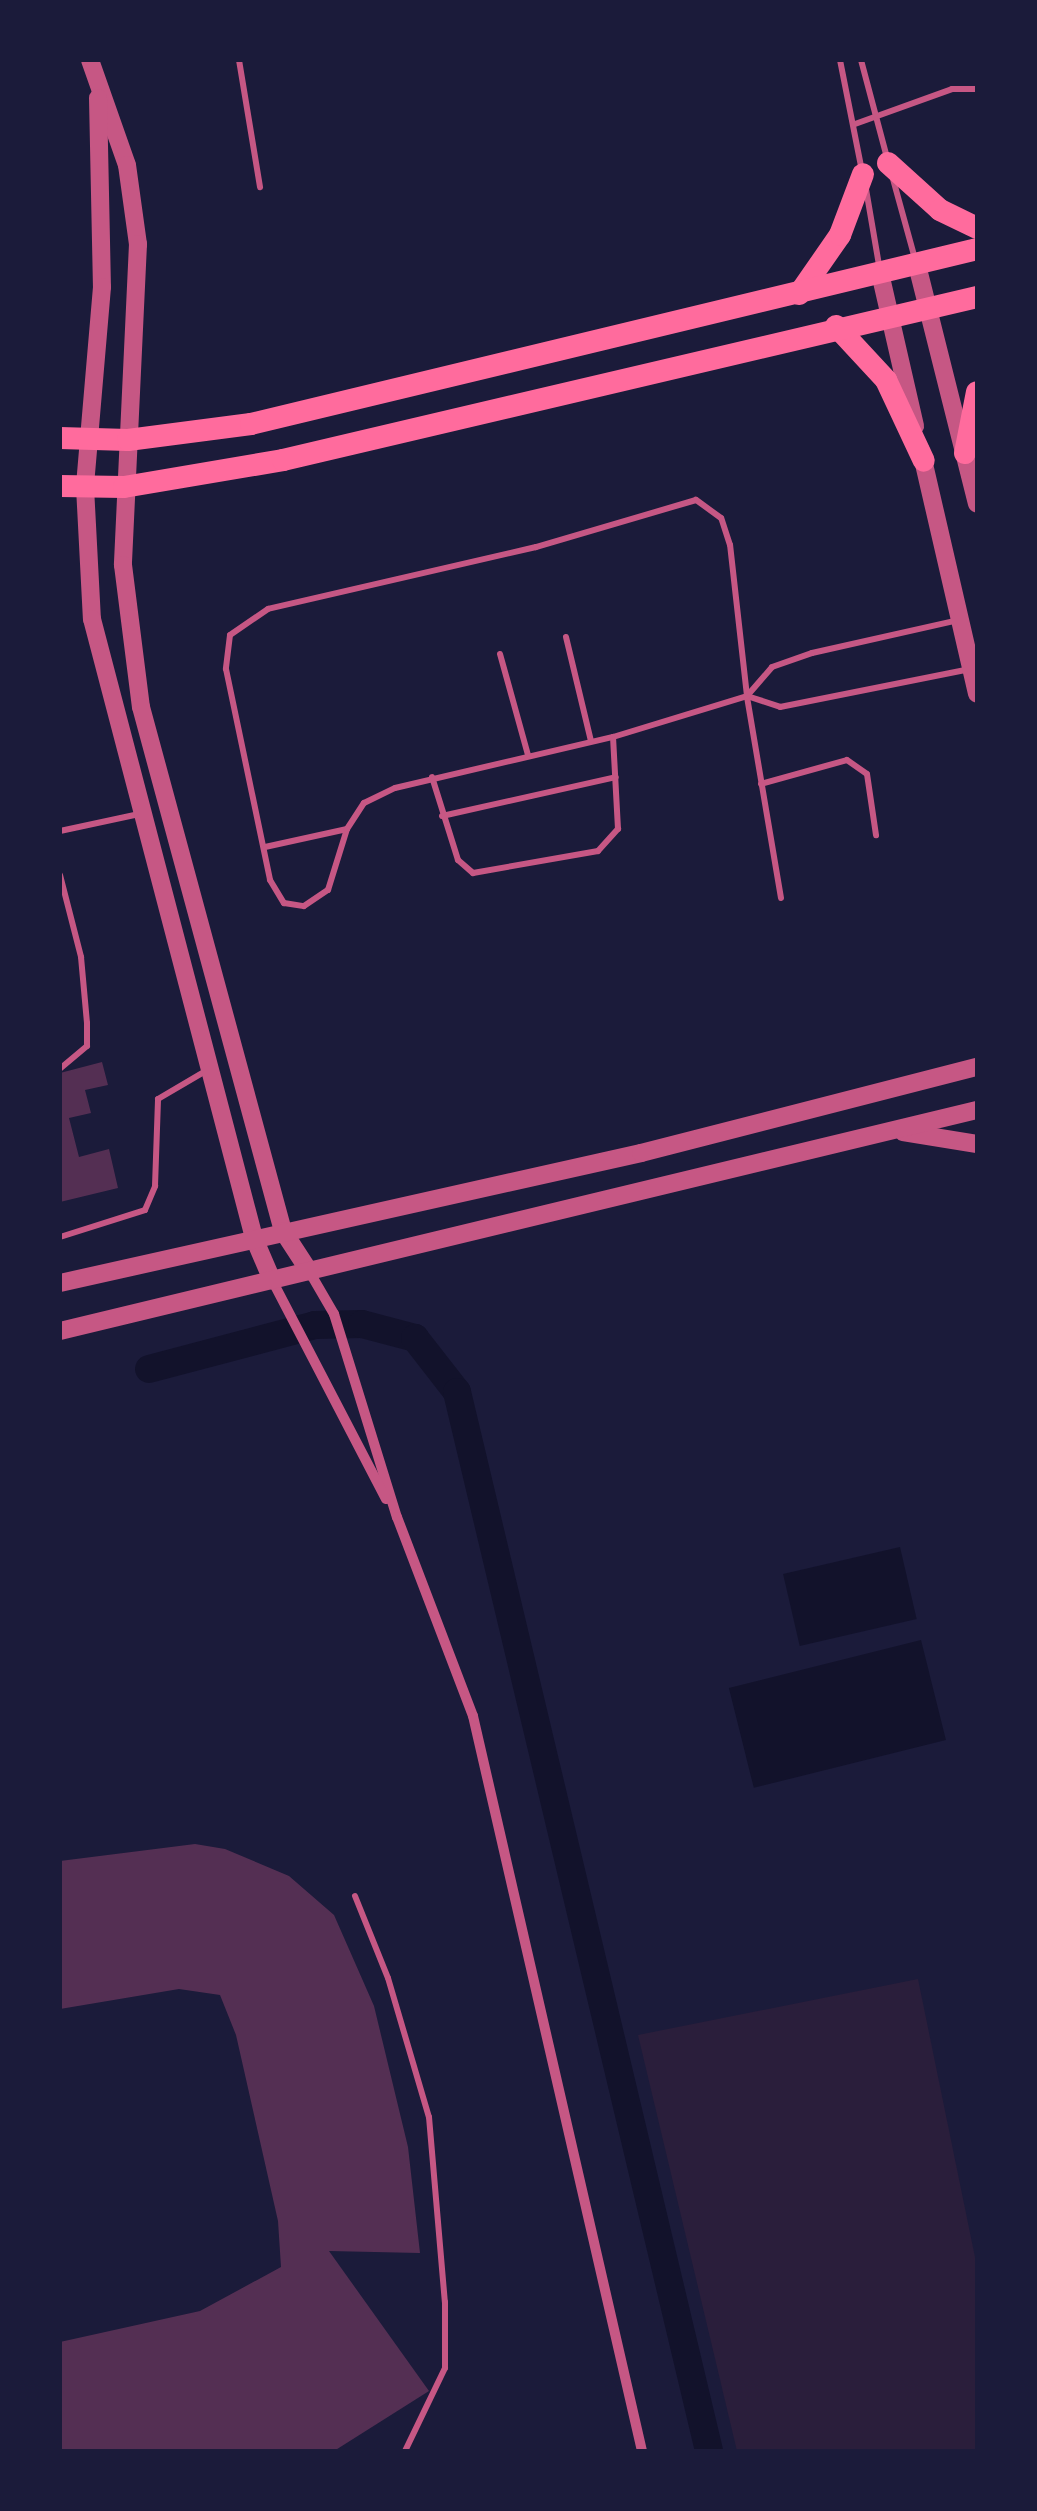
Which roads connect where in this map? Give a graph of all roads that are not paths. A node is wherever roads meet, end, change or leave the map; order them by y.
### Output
1 (90, 60) edge
2 (238, 60) edge
3 (840, 60) edge
4 (862, 60) edge
5 (98, 88) junction
6 (977, 89) edge
7 (875, 116) junction
8 (855, 124) junction
9 (888, 163) junction
10 (863, 174) junction
11 (260, 187) dead end
12 (977, 228) edge
13 (977, 250) edge
14 (917, 264) junction
15 (880, 273) junction
16 (799, 294) junction
17 (977, 297) edge
18 (930, 307) junction
19 (889, 315) junction
20 (836, 326) junction
21 (977, 392) edge
22 (60, 438) edge
23 (86, 439) junction
24 (128, 440) junction
25 (965, 452) junction
26 (924, 461) junction
27 (60, 486) edge
28 (85, 487) junction
29 (124, 488) junction
30 (977, 504) edge
31 (960, 620) junction
32 (566, 637) dead end
33 (500, 654) dead end
34 (970, 668) junction
35 (977, 694) edge
36 (747, 696) junction
37 (612, 737) junction
38 (591, 741) junction
39 (528, 755) junction
40 (432, 777) junction
41 (616, 777) junction
42 (761, 784) junction
43 (140, 814) junction
44 (442, 816) junction
45 (347, 829) junction
46 (60, 831) edge
47 (876, 834) dead end
48 (265, 847) junction
49 (60, 875) edge
50 (781, 898) dead end
51 (977, 1068) edge
52 (60, 1069) edge
53 (209, 1069) junction
54 (977, 1110) edge
55 (893, 1130) junction
56 (977, 1144) edge
57 (284, 1232) junction
58 (60, 1237) edge
59 (254, 1238) junction
60 (309, 1271) junction
61 (272, 1280) junction
62 (60, 1283) edge
63 (60, 1331) edge
64 (396, 1517) junction
65 (356, 1896) dead end
66 (405, 2451) edge
67 (642, 2451) edge

1 - 5 street
2 - 11 lane
3 - 8 lane
4 - 7 lane
5 - 23 street
5 - 24 street
6 - 7 lane
7 - 8 lane
7 - 9 lane
8 - 10 lane
9 - 12 main road
9 - 14 lane
10 - 15 lane
10 - 16 main road
13 - 14 main road
14 - 15 main road
14 - 18 street
15 - 16 main road
15 - 19 street
16 - 24 main road
17 - 18 main road
18 - 19 main road
18 - 25 street
19 - 20 main road
19 - 26 street
20 - 26 main road
20 - 29 main road
21 - 25 main road
22 - 23 main road
23 - 24 main road
23 - 28 street
24 - 29 street
25 - 30 street
26 - 31 street
27 - 28 main road
28 - 29 main road
28 - 43 street
29 - 57 street
31 - 34 street
31 - 36 lane
32 - 38 lane
33 - 39 lane
34 - 35 street
34 - 36 lane
36 - 37 lane
36 - 42 lane
36 - 48 lane
37 - 38 lane
37 - 41 lane
38 - 39 lane
39 - 40 lane
40 - 44 lane
40 - 45 lane
41 - 44 lane
41 - 44 lane
42 - 47 lane
42 - 50 lane
43 - 46 lane
43 - 53 street
45 - 48 lane
45 - 48 lane
49 - 52 lane
51 - 57 street
53 - 58 lane
53 - 59 street
54 - 55 street
55 - 56 street
55 - 60 street
57 - 59 street
57 - 60 street
59 - 61 street
59 - 62 street
60 - 61 street
60 - 64 street
61 - 63 street
61 - 64 street
64 - 67 street
65 - 66 lane

